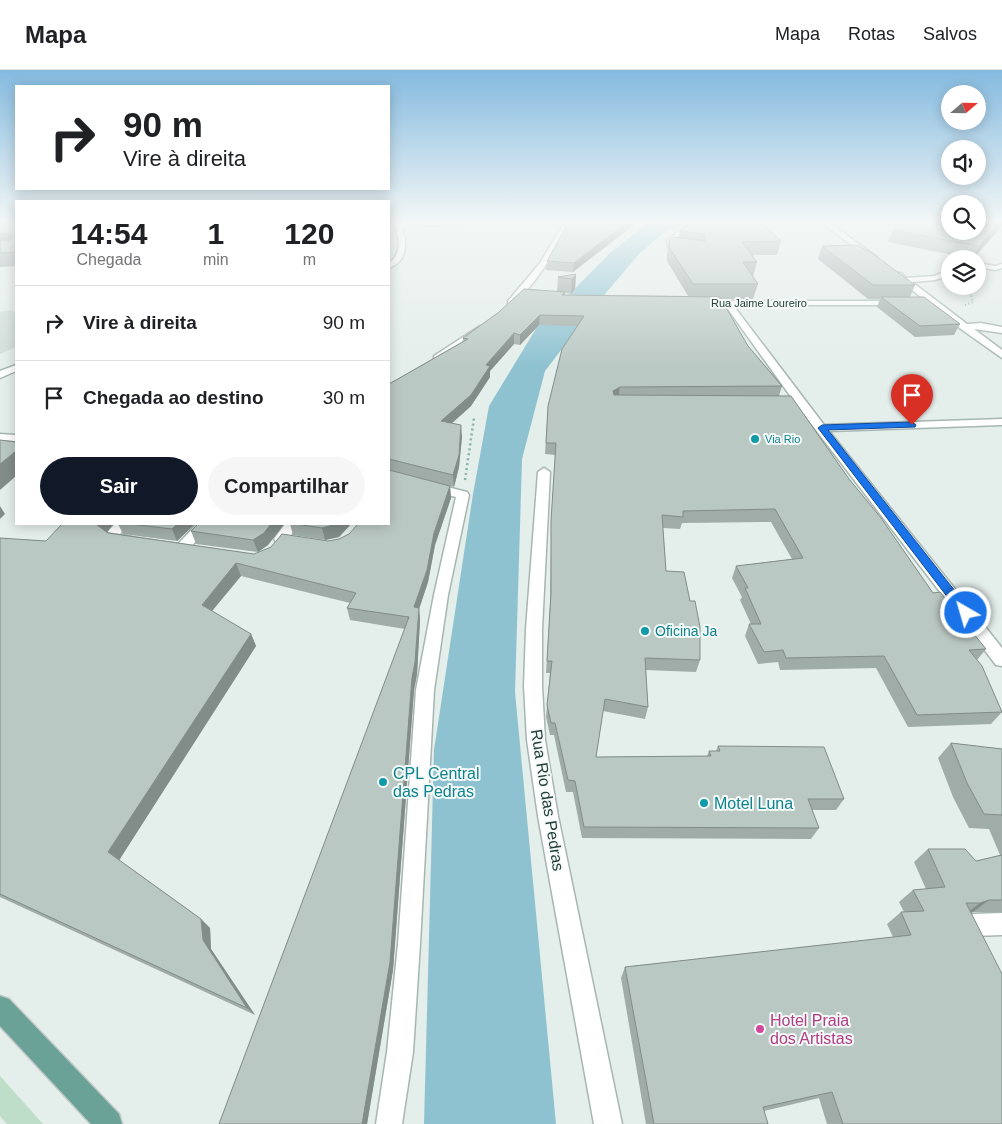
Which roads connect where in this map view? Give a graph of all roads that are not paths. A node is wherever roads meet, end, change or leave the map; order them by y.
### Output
1 (541, 269) edge
2 (890, 270) edge
3 (941, 276) edge
4 (905, 280) junction
5 (708, 303) edge
6 (727, 303) junction
7 (914, 303) junction
8 (936, 304) junction
9 (505, 309) edge
10 (484, 325) edge
11 (968, 329) junction
12 (1002, 330) edge
13 (1002, 335) edge
14 (1002, 355) edge
15 (428, 364) edge
16 (15, 368) edge
17 (0, 375) edge
18 (1002, 422) edge
19 (822, 428) junction
20 (0, 437) edge
21 (15, 438) edge
22 (544, 472) dead end
23 (422, 484) edge
24 (121, 525) edge
25 (203, 525) edge
26 (291, 525) edge
27 (281, 539) junction
28 (300, 542) edge
29 (147, 543) edge
30 (165, 545) edge
31 (183, 547) junction
32 (202, 550) edge
33 (272, 552) edge
34 (1002, 660) edge
35 (1002, 924) edge
36 (972, 925) edge
37 (0, 1008) edge
38 (109, 1124) edge
39 (389, 1124) edge
40 (608, 1124) edge

1 - 9 street
2 - 4 street
3 - 4 street
4 - 7 street
4 - 8 street
5 - 6 street, Rua Jaime Loureiro
6 - 7 street, Rua Jaime Loureiro
6 - 19 street
7 - 8 street, Rua Jaime Loureiro
8 - 11 street
10 - 15 street
11 - 12 street
11 - 13 street
11 - 14 street
16 - 17 street
18 - 19 street
19 - 34 street
20 - 21 street
22 - 40 street, Rua Rio das Pedras
23 - 39 street
24 - 29 street
25 - 31 street
26 - 27 street
27 - 28 street
27 - 33 street
30 - 31 street
31 - 32 street
35 - 36 street
37 - 38 main road

